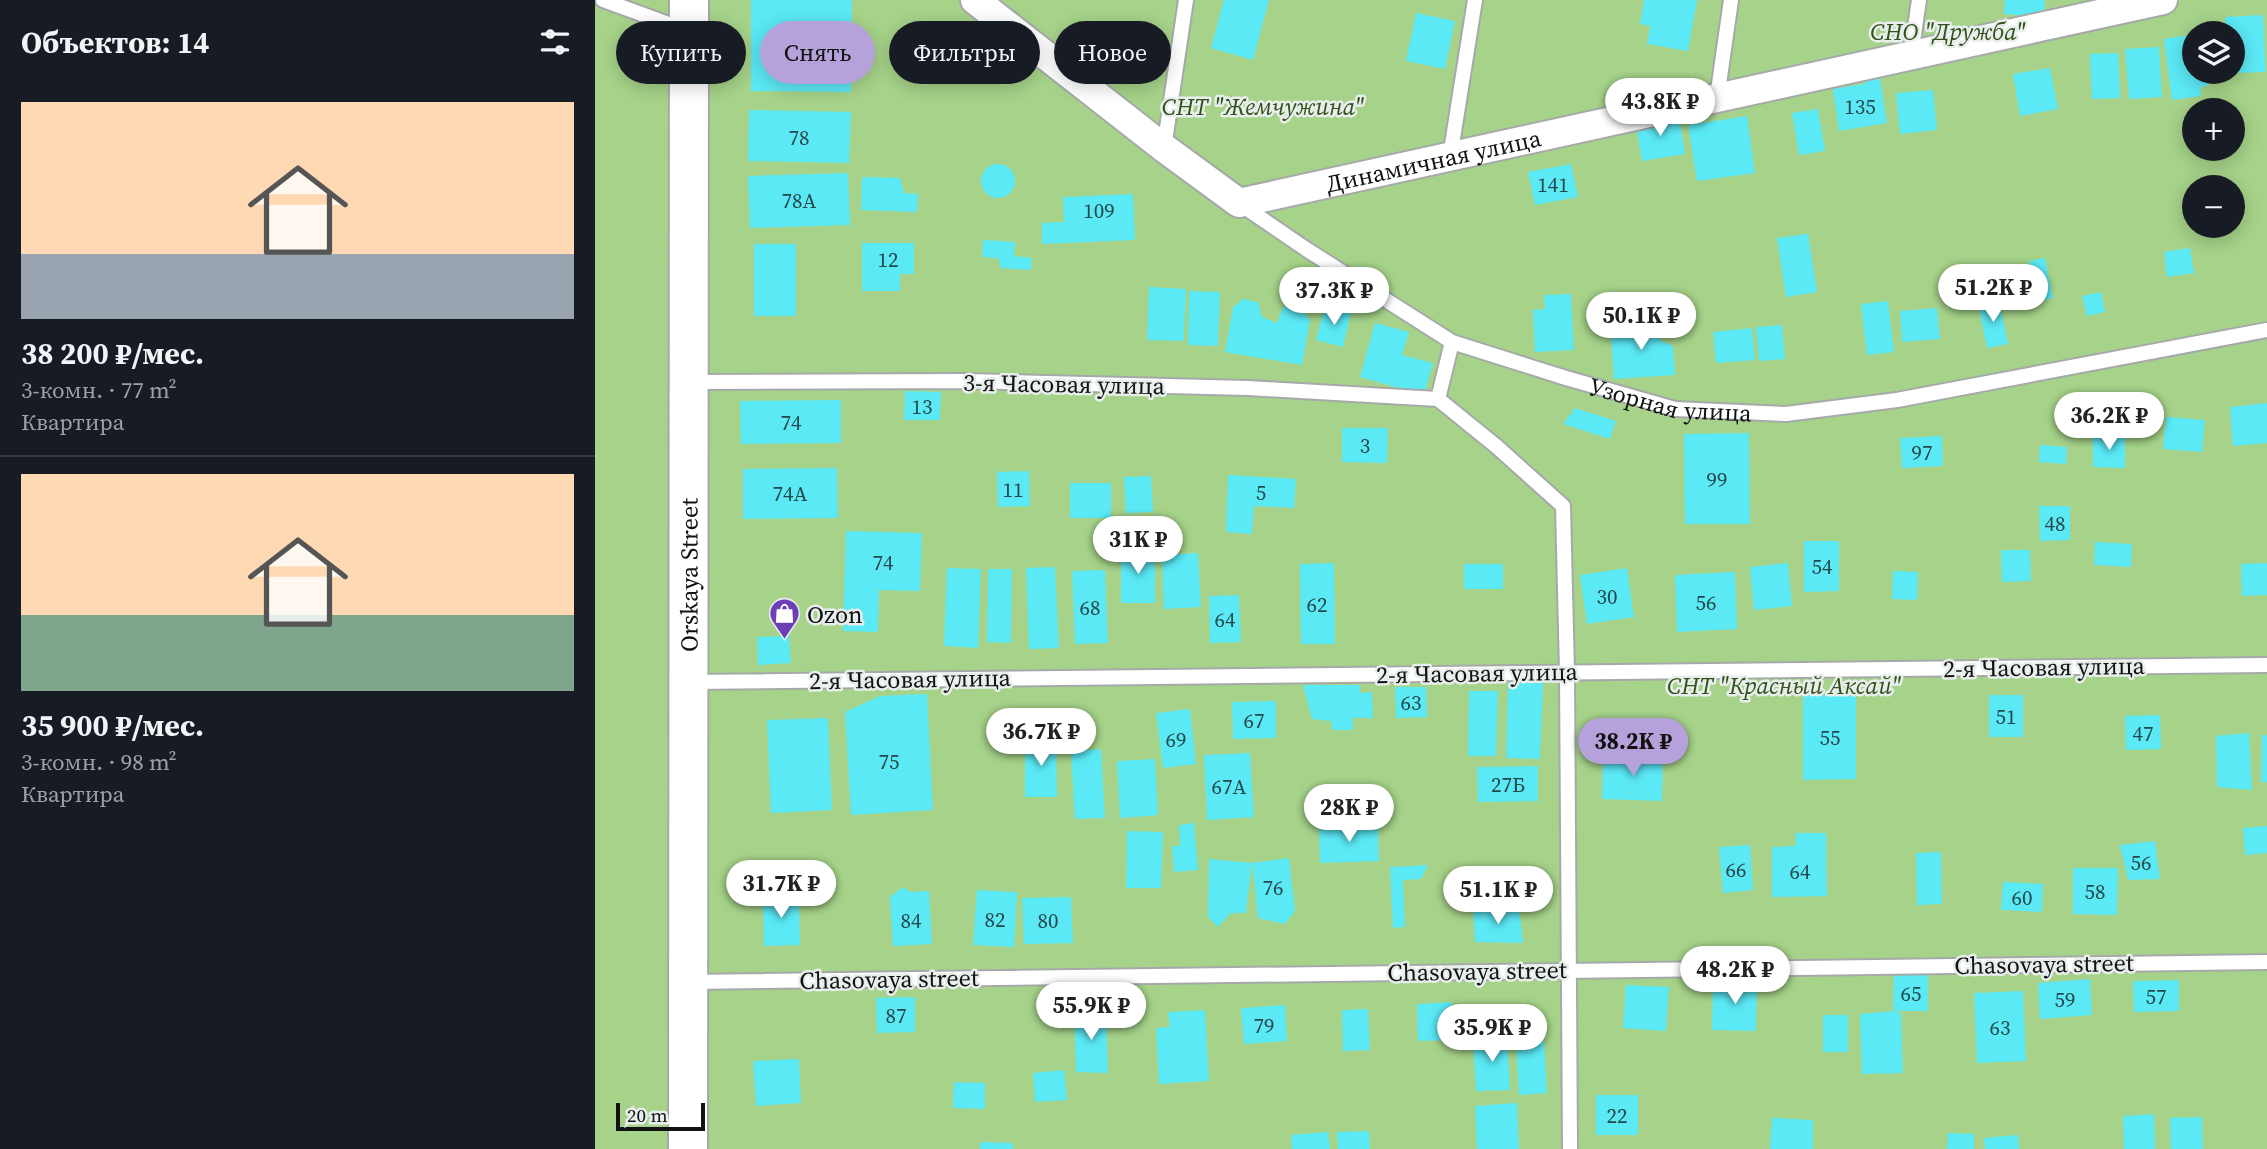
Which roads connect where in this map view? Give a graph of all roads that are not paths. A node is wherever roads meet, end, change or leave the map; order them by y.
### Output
1 (603, 0) edge
2 (975, 0) edge
3 (1187, 0) edge
4 (1475, 0) edge
5 (1731, 0) edge
6 (1919, 0) edge
7 (2163, 0) edge
8 (690, 16) edge
9 (1911, 55) junction
10 (1717, 98) junction
11 (1164, 148) junction
12 (1450, 157) junction
13 (1239, 203) junction
14 (2267, 330) edge
15 (1451, 342) junction
16 (690, 383) junction
17 (1438, 398) junction
18 (2267, 665) edge
19 (1567, 672) junction
20 (687, 682) junction
21 (2267, 962) edge
22 (1568, 969) junction
23 (688, 982) junction
24 (688, 1149) edge
25 (1570, 1149) edge

1 - 8 lane
2 - 11 street, Узорная улица
3 - 11 lane
4 - 12 lane
5 - 10 lane
6 - 9 lane
7 - 9 street, Динамичная улица
8 - 16 main road, Orskaya Street
9 - 10 street, Динамичная улица
10 - 12 street, Динамичная улица
11 - 13 street, Узорная улица
12 - 13 street, Динамичная улица
13 - 15 lane, Узорная улица
14 - 15 lane, Узорная улица
15 - 17 lane
16 - 17 lane, 3-я Часовая улица
16 - 20 main road, Orskaya Street
17 - 19 lane
18 - 19 lane, 2-я Часовая улица
19 - 20 lane, 2-я Часовая улица
19 - 22 lane
20 - 23 main road, Orskaya Street
21 - 22 lane, Chasovaya street
22 - 23 lane, Chasovaya street
22 - 25 lane
23 - 24 main road, Orskaya Street

